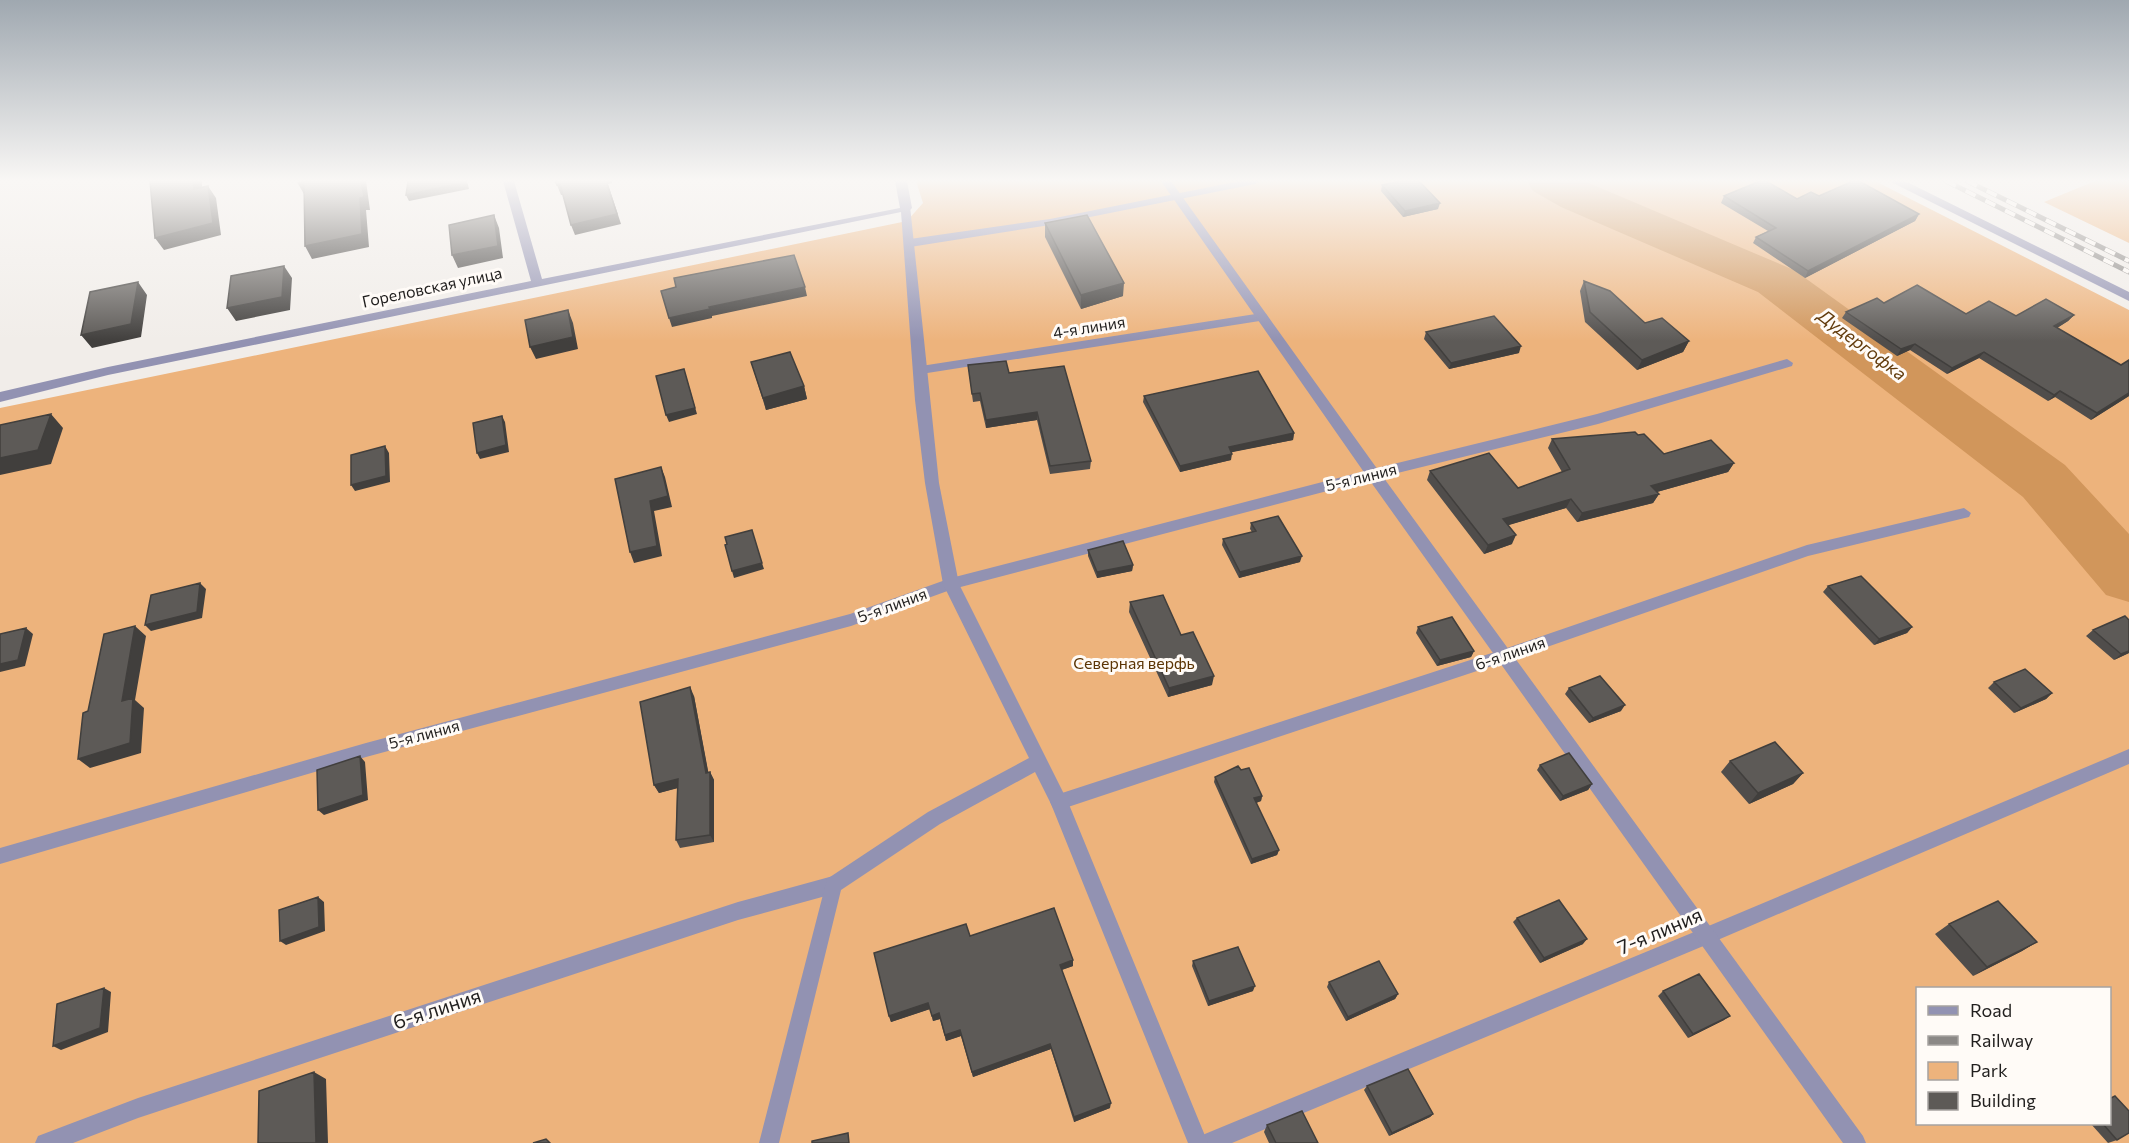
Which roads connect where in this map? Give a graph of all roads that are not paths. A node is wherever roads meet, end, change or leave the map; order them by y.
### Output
1 (523, 234) edge
2 (775, 234) edge
3 (909, 234) edge
4 (968, 234) edge
5 (1204, 234) edge
6 (2004, 234) edge
7 (910, 243) junction
8 (537, 282) junction
9 (2129, 297) edge
10 (1262, 317) junction
11 (1787, 363) dead end
12 (921, 370) junction
13 (0, 397) edge
14 (1373, 474) junction
15 (1964, 513) dead end
16 (951, 584) junction
17 (1504, 655) junction
18 (2129, 756) edge
19 (1039, 761) junction
20 (1059, 802) junction
21 (0, 856) edge
22 (832, 885) junction
23 (1706, 936) junction
24 (45, 1143) edge
25 (769, 1143) edge
26 (1198, 1143) edge
27 (1207, 1143) edge
28 (1856, 1143) edge

1 - 8 street
2 - 8 street, Гореловская улица
3 - 7 street
4 - 7 street
5 - 10 street
6 - 9 street
7 - 12 street
8 - 13 street, Гореловская улица
10 - 12 street, 4-я линия
10 - 14 street
11 - 14 street, 5-я линия
12 - 16 street
14 - 16 street, 5-я линия
14 - 17 street
15 - 17 street, 6-я линия
16 - 19 street
16 - 21 street, 5-я линия
17 - 20 street, 6-я линия
17 - 23 street
18 - 23 street, 7-я линия
19 - 20 street
19 - 22 street, 6-я линия
20 - 26 street
22 - 24 street, 6-я линия
22 - 25 street
23 - 27 street, 7-я линия
23 - 28 street

